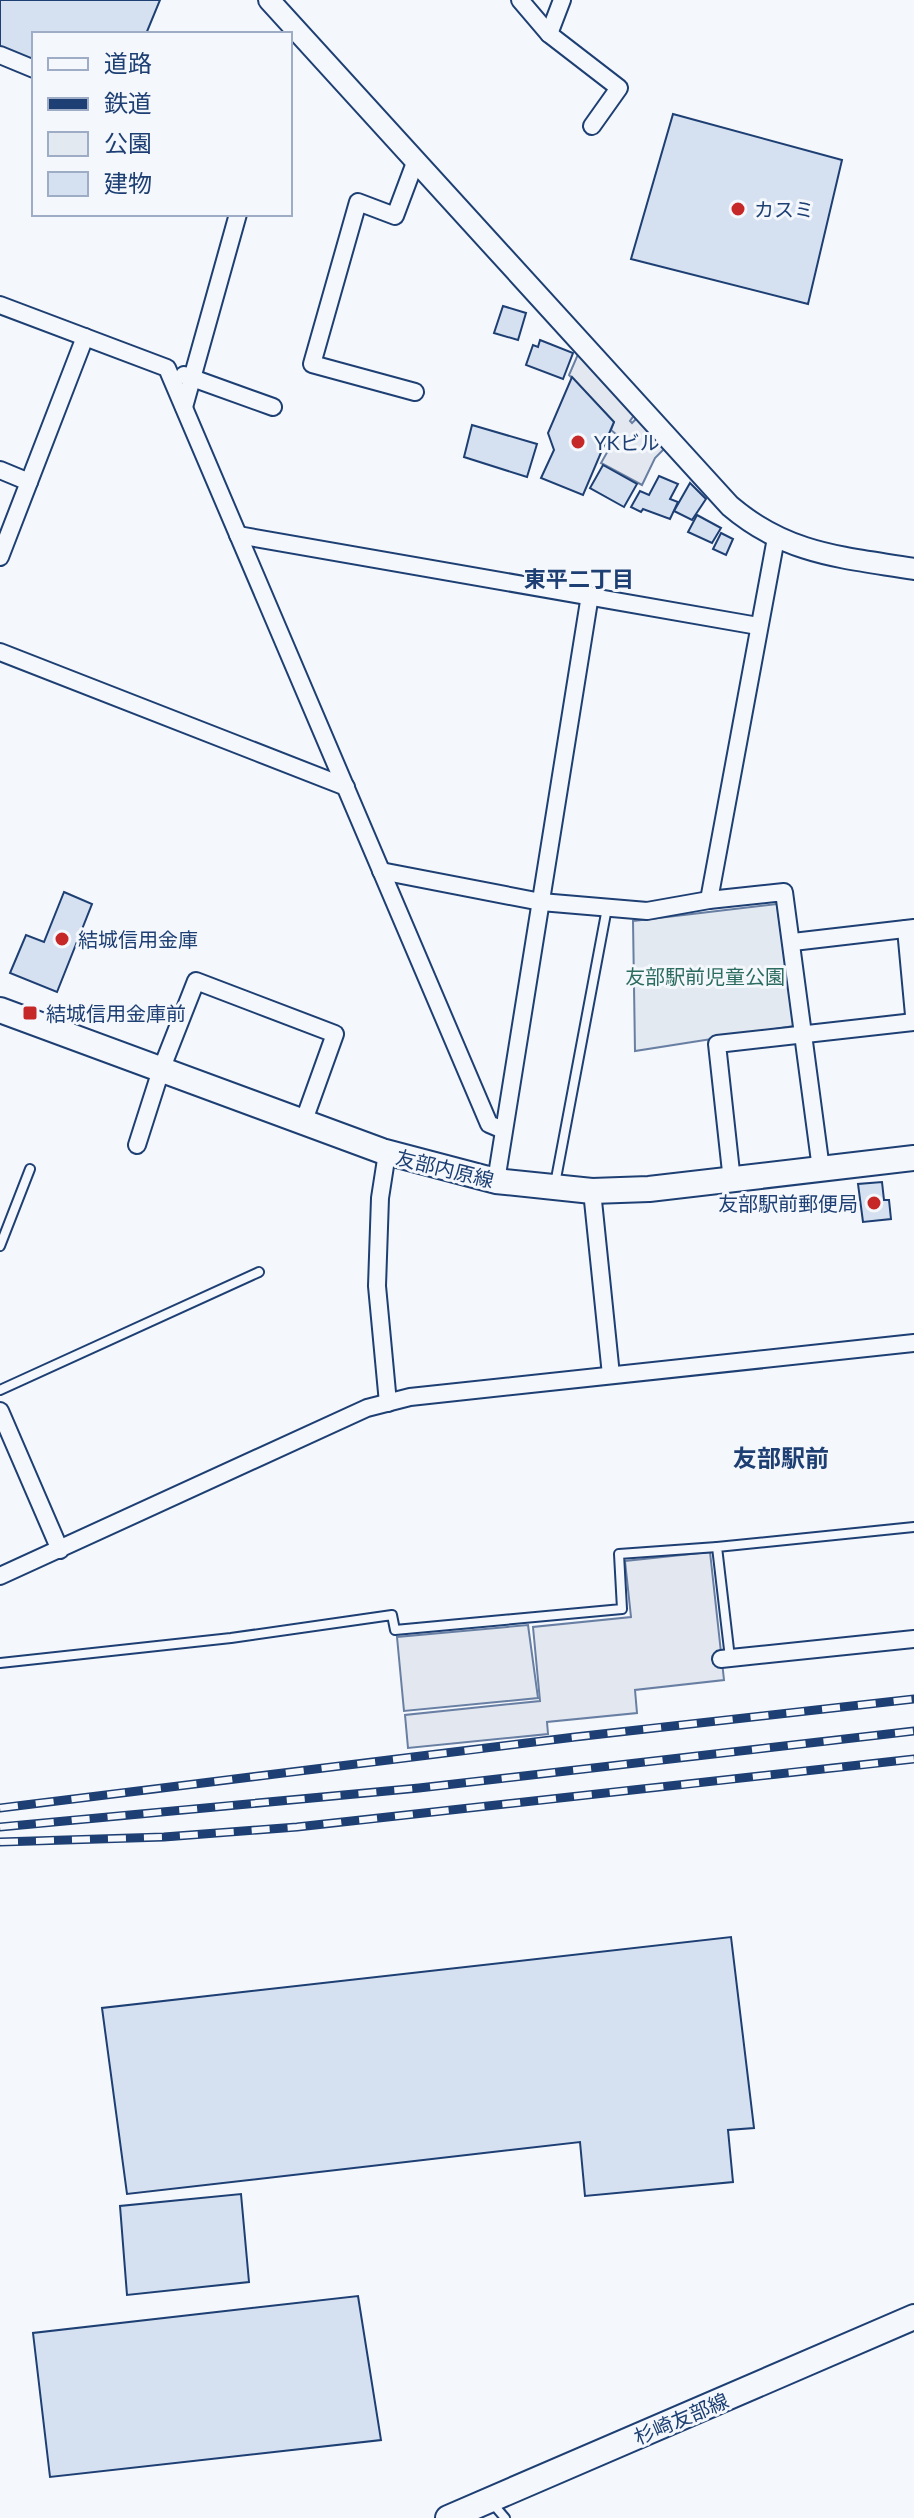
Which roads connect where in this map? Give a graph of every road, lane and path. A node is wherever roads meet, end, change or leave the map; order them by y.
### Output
1 (269, 0) edge
2 (520, 0) edge
3 (562, 0) edge
4 (549, 34) junction
5 (0, 55) edge
6 (32, 68) edge
7 (592, 126) dead end
8 (416, 160) junction
9 (237, 216) edge
10 (0, 305) edge
11 (85, 337) junction
12 (167, 368) junction
13 (192, 378) junction
14 (415, 392) dead end
15 (184, 407) junction
16 (273, 407) dead end
17 (0, 470) edge
18 (29, 482) junction
19 (238, 535) junction
20 (776, 538) junction
21 (0, 557) edge
22 (914, 569) edge
23 (590, 595) junction
24 (758, 626) junction
25 (0, 652) edge
26 (346, 787) junction
27 (381, 871) junction
28 (709, 900) junction
29 (541, 902) junction
30 (607, 908) junction
31 (910, 928) edge
32 (793, 942) junction
33 (0, 1010) edge
34 (914, 1015) edge
35 (914, 1022) edge
36 (805, 1033) junction
37 (161, 1070) junction
38 (303, 1123) junction
39 (503, 1130) junction
40 (137, 1145) dead end
41 (387, 1153) junction
42 (914, 1158) edge
43 (30, 1169) dead end
44 (821, 1169) junction
45 (496, 1181) junction
46 (732, 1181) junction
47 (554, 1188) junction
48 (592, 1191) junction
49 (0, 1246) edge
50 (259, 1272) dead end
51 (914, 1343) edge
52 (611, 1375) junction
53 (0, 1390) edge
54 (388, 1403) junction
55 (0, 1411) edge
56 (914, 1527) edge
57 (717, 1547) junction
58 (60, 1550) junction
59 (0, 1576) edge
60 (914, 1639) edge
61 (726, 1659) joint
62 (0, 1663) edge
63 (914, 2317) edge
64 (498, 2509) edge
65 (448, 2518) edge

1 - 8 street
2 - 4 street
3 - 4 street
4 - 7 street
5 - 6 street
8 - 14 street
8 - 20 street
9 - 13 street
10 - 11 street
11 - 12 street
11 - 18 street
12 - 13 street
12 - 15 street
13 - 15 street
13 - 16 street
15 - 19 street
17 - 18 street
18 - 21 street
19 - 23 street
19 - 26 street
20 - 22 street
20 - 24 street
23 - 24 street
23 - 29 street
24 - 28 street
25 - 26 street
26 - 27 street
27 - 29 street
27 - 39 street
28 - 30 street
28 - 32 street
29 - 30 street
29 - 39 street
30 - 47 lane
31 - 32 street
31 - 34 street
32 - 36 street
33 - 37 main road, 友部内原線
35 - 36 street
36 - 44 street
36 - 46 street
37 - 38 main road, 友部内原線
37 - 38 street
37 - 40 street
38 - 41 main road, 友部内原線
39 - 45 street
41 - 45 main road, 友部内原線
41 - 54 street
42 - 44 main road, 友部内原線
43 - 49 lane
44 - 46 main road, 友部内原線
45 - 47 main road, 友部内原線
46 - 48 main road, 友部内原線
47 - 48 main road, 友部内原線
48 - 52 street
50 - 53 lane
51 - 52 street
52 - 54 street
54 - 58 street
55 - 58 street
56 - 57 lane
57 - 61 lane
57 - 62 lane
58 - 59 street
60 - 61 street
63 - 64 main road, 杉崎友部線
64 - 65 main road, 杉崎友部線

